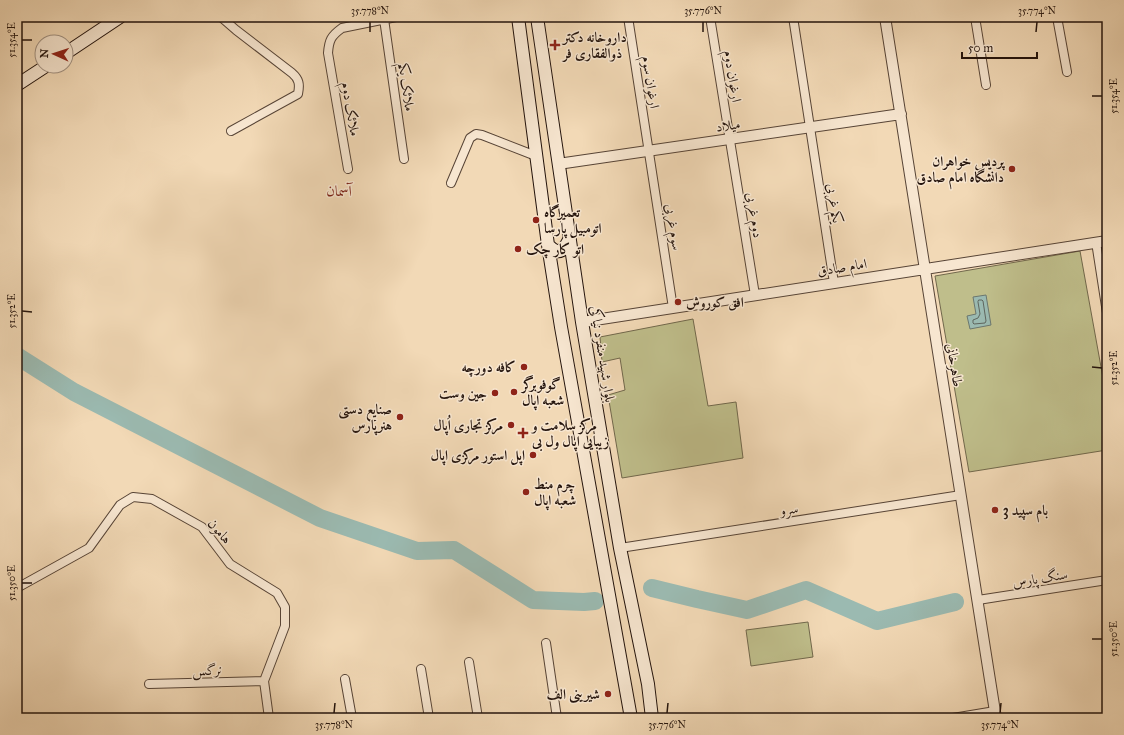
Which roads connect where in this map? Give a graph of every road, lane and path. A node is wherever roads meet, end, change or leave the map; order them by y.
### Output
1 (120, 17) edge
2 (221, 17) edge
3 (396, 17) edge
4 (518, 17) edge
5 (537, 17) edge
6 (628, 17) edge
7 (710, 17) edge
8 (793, 17) edge
9 (885, 17) edge
10 (975, 17) edge
11 (1057, 17) edge
12 (384, 19) junction
13 (74, 48) edge
14 (1067, 72) dead end
15 (34, 74) edge
16 (17, 85) edge
17 (986, 85) dead end
18 (901, 114) junction
19 (810, 128) junction
20 (231, 131) dead end
21 (730, 139) junction
22 (649, 151) junction
23 (536, 156) junction
24 (404, 159) dead end
25 (558, 164) junction
26 (348, 170) dead end
27 (451, 183) dead end
28 (570, 238) junction
29 (1107, 241) edge
30 (1096, 242) junction
31 (548, 245) junction
32 (925, 269) junction
33 (834, 283) junction
34 (755, 295) junction
35 (673, 308) junction
36 (1107, 313) edge
37 (582, 322) junction
38 (961, 495) junction
39 (620, 548) junction
40 (1107, 580) edge
41 (17, 588) edge
42 (630, 591) junction
43 (608, 597) junction
44 (978, 600) junction
45 (546, 643) dead end
46 (469, 662) dead end
47 (421, 669) dead end
48 (344, 679) dead end
49 (264, 681) junction
50 (149, 684) dead end
51 (996, 715) edge
52 (270, 718) edge
53 (352, 718) edge
54 (429, 718) edge
55 (478, 718) edge
56 (557, 718) edge
57 (631, 718) edge
58 (652, 718) edge
59 (953, 718) edge

1 - 13 main road
2 - 20 street
3 - 12 street
4 - 23 main road
5 - 25 main road, بلوار شهید منفرد نیاکی
6 - 22 street, ارغوان سوم
7 - 21 street, ارغوان دوم
8 - 19 street, یکم غربی
9 - 18 street, طاهرخانی
10 - 17 street
11 - 14 street
12 - 24 street, ملائک یکم
12 - 26 street, ملائک دوم
15 - 16 main road
18 - 19 street, میلاد
18 - 32 street, طاهرخانی
19 - 21 street, میلاد
19 - 33 street, یکم غربی
21 - 22 street, میلاد
21 - 34 street, دوم غربی
22 - 25 street, میلاد
22 - 35 street, سوم غربی
23 - 27 street
23 - 31 main road
25 - 28 main road, بلوار شهید منفرد نیاکی
28 - 31 main road
28 - 37 main road, بلوار شهید منفرد نیاکی
29 - 30 street, امام صادق
30 - 32 street, امام صادق
30 - 36 street
31 - 43 main road
32 - 33 street, امام صادق
32 - 38 street, طاهرخانی
33 - 34 street, امام صادق
34 - 35 street, امام صادق
35 - 37 street, امام صادق
37 - 39 main road, بلوار شهید منفرد نیاکی
38 - 39 street, سرو
38 - 44 street, طاهرخانی
39 - 42 main road, بلوار شهید منفرد نیاکی
40 - 44 street, سنگ پارس
41 - 49 street, هامون
42 - 43 main road
42 - 58 main road, بلوار شهید منفرد نیاکی
43 - 57 main road
44 - 51 street, طاهرخانی
45 - 56 street
46 - 55 street
47 - 54 street
48 - 53 street
49 - 50 street, نرگس
49 - 52 street
51 - 59 street

